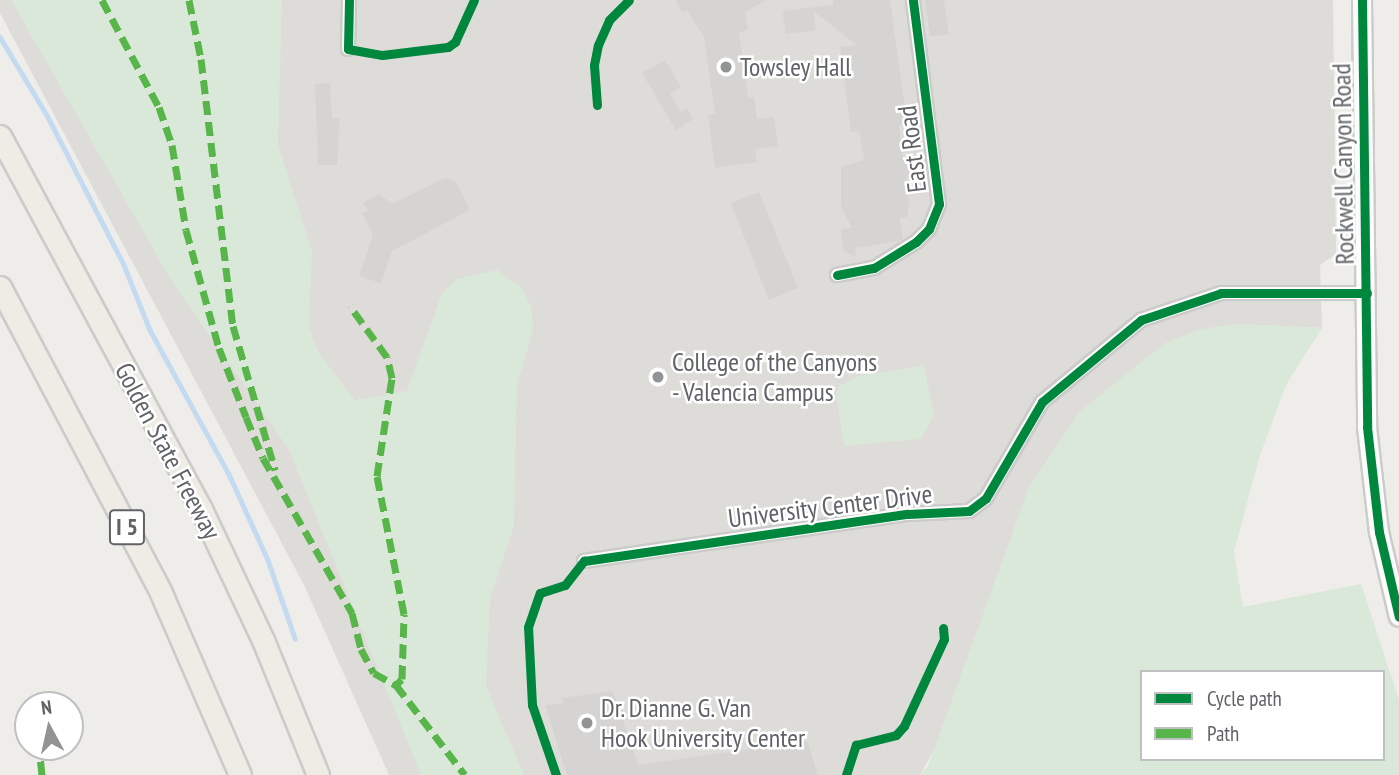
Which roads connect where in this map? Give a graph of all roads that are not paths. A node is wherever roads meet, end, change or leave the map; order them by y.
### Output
1 (349, 0) edge
2 (914, 0) edge
3 (1362, 0) edge
4 (348, 49) dead end
5 (0, 136) edge
6 (837, 275) dead end
7 (0, 287) edge
8 (1367, 293) junction
9 (584, 561) dead end
10 (1399, 617) edge
11 (240, 775) edge
12 (318, 775) edge

1 - 4 street
2 - 6 street, East Road
3 - 8 street, Rockwell Canyon Road
5 - 12 highway, Golden State Freeway
7 - 11 highway, I 5
8 - 9 street, University Center Drive
8 - 10 street, Rockwell Canyon Road

